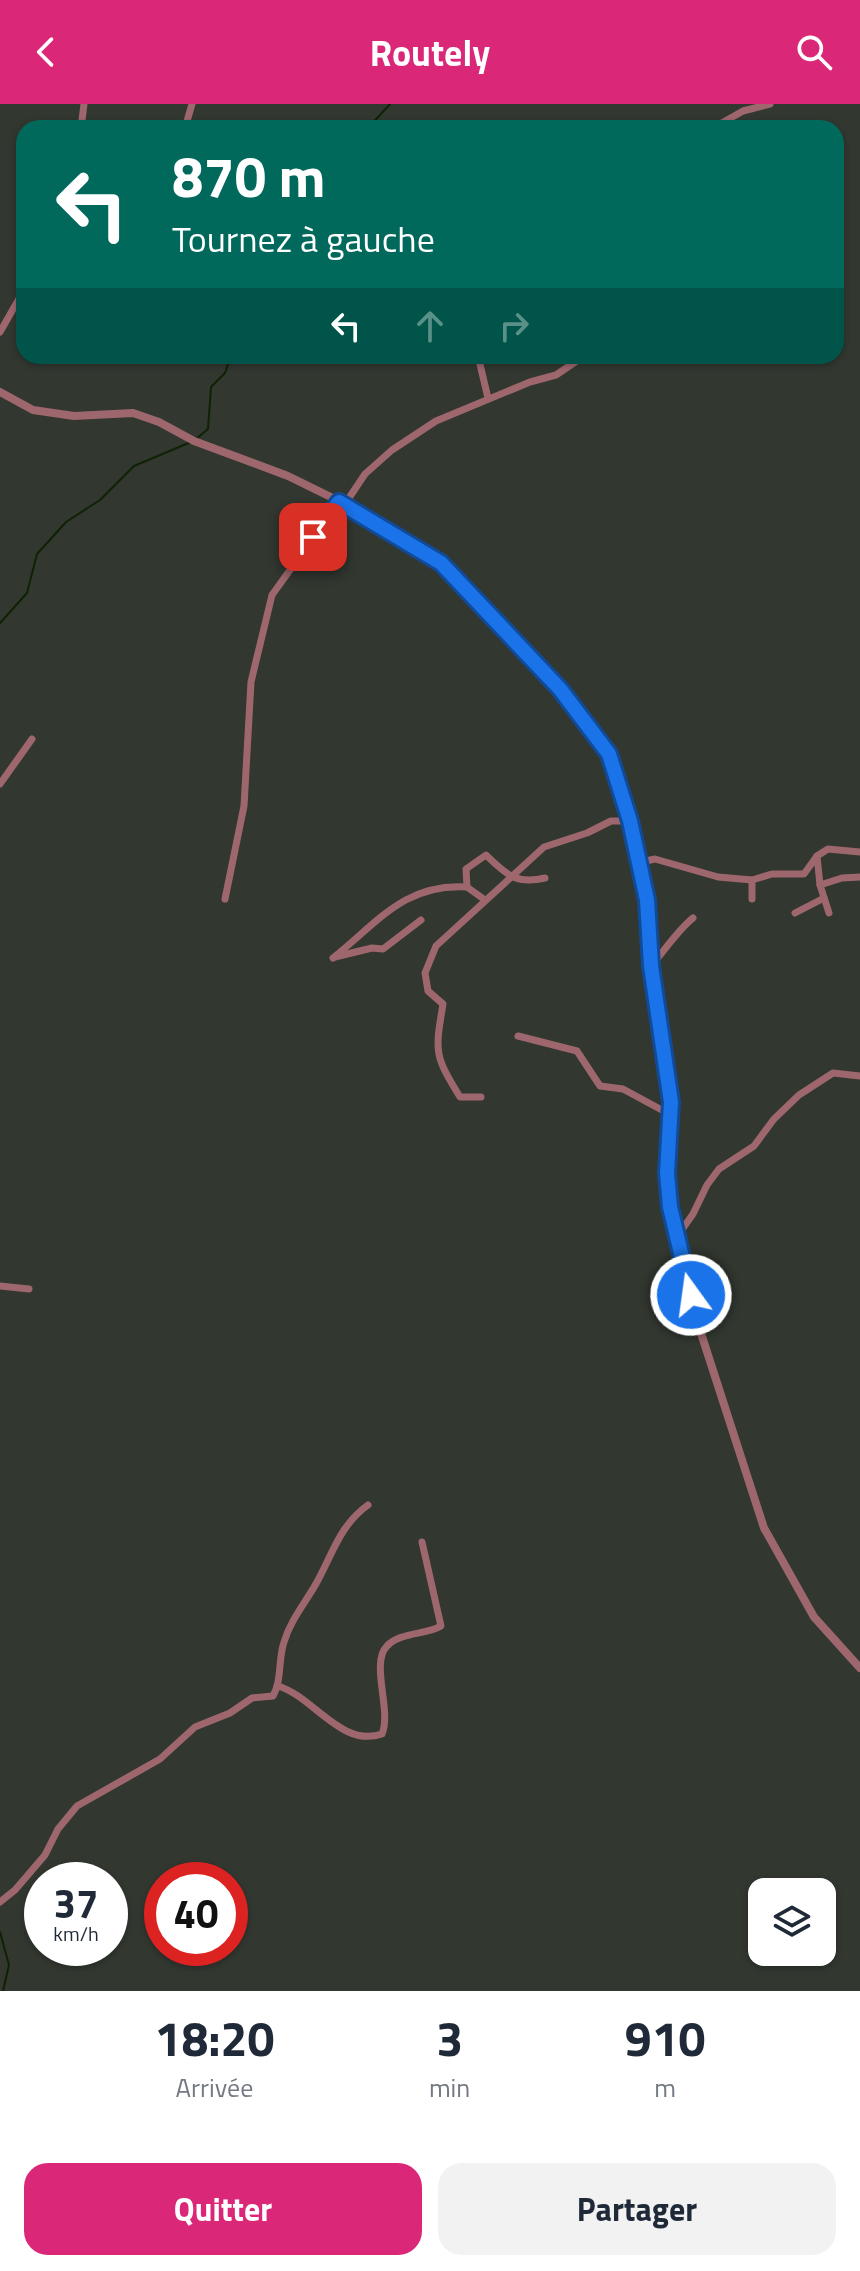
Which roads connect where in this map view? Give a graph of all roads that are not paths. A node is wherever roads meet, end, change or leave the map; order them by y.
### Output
1 (770, 104) edge
2 (727, 120) edge
3 (16, 304) edge
4 (0, 332) edge
5 (480, 364) edge
6 (572, 364) edge
7 (0, 392) edge
8 (488, 398) junction
9 (342, 503) junction
10 (32, 739) dead end
11 (0, 784) edge
12 (630, 821) junction
13 (860, 852) edge
14 (817, 856) junction
15 (637, 863) junction
16 (509, 877) junction
17 (860, 877) edge
18 (545, 878) dead end
19 (752, 880) junction
20 (820, 885) junction
21 (467, 887) junction
22 (824, 898) junction
23 (225, 899) dead end
24 (752, 899) dead end
25 (485, 900) junction
26 (795, 913) dead end
27 (829, 913) dead end
28 (693, 918) dead end
29 (421, 920) dead end
30 (651, 966) junction
31 (518, 1036) dead end
32 (860, 1076) edge
33 (481, 1097) dead end
34 (671, 1115) junction
35 (676, 1238) junction
36 (0, 1286) edge
37 (29, 1289) dead end
38 (368, 1505) dead end
39 (422, 1542) dead end
40 (860, 1668) edge
41 (278, 1686) junction
42 (0, 1902) edge

1 - 2 street
3 - 4 street
5 - 8 street
6 - 8 street
7 - 9 street
8 - 9 street
9 - 12 street
9 - 23 street
10 - 11 street
12 - 15 street
12 - 16 street
13 - 14 street
14 - 19 street
14 - 20 street
15 - 19 street
15 - 30 street
16 - 18 street
16 - 21 street
16 - 25 street
17 - 20 street
19 - 24 street
20 - 22 street
21 - 25 street
21 - 29 street
22 - 26 street
22 - 27 street
25 - 33 street
28 - 30 street
30 - 34 street
31 - 34 street
32 - 35 street
34 - 35 street
35 - 40 street
36 - 37 street
38 - 41 street
39 - 41 street
41 - 42 street

